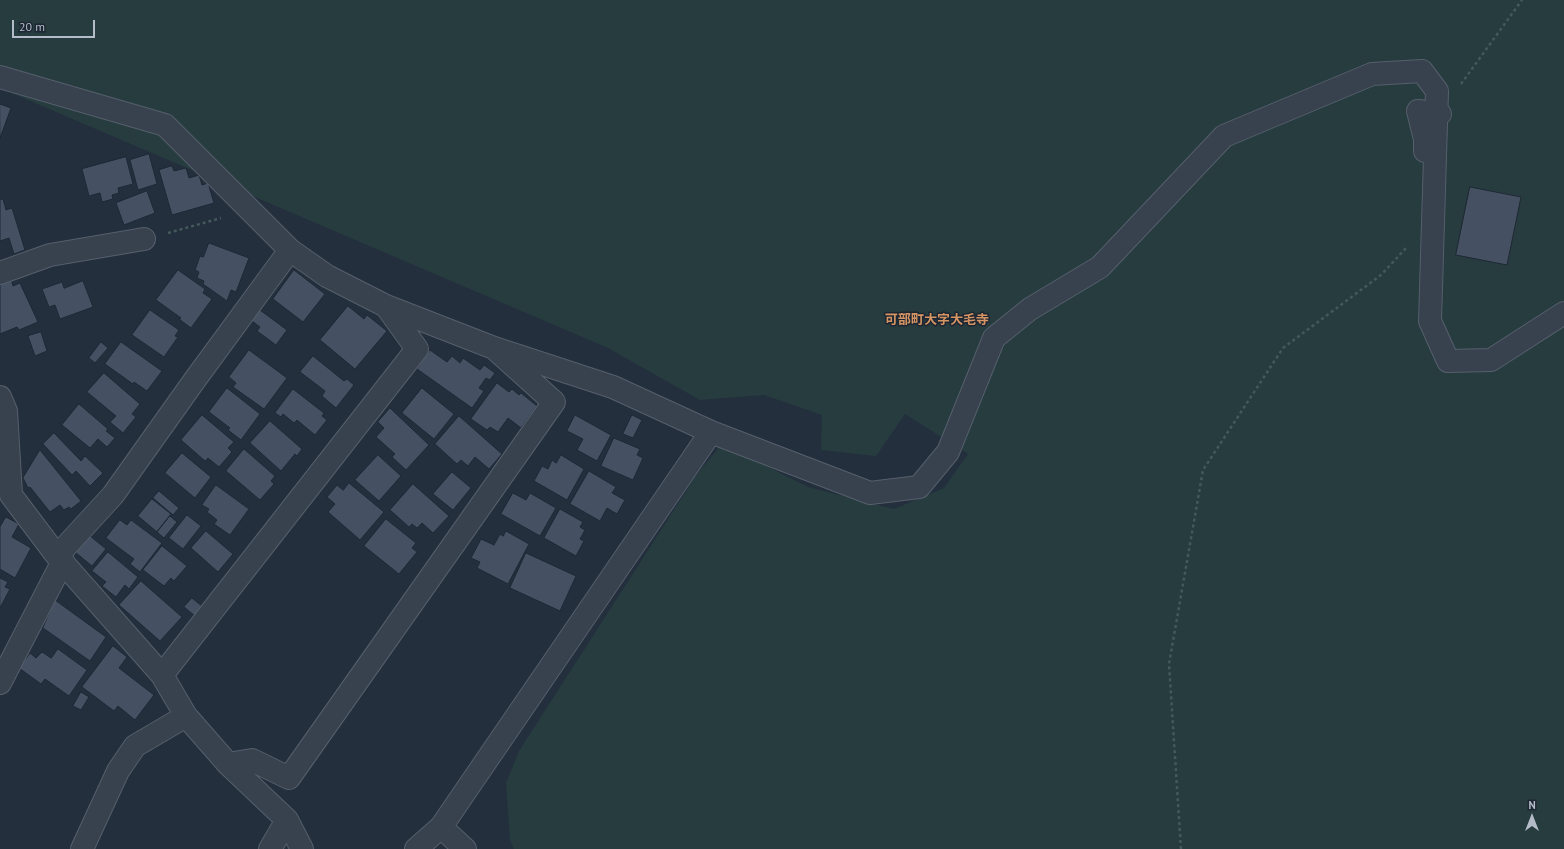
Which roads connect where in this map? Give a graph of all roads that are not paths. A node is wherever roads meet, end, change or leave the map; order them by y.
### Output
1 (0, 77) edge
2 (1440, 114) road end
3 (1428, 225) road end
4 (144, 239) road end
5 (290, 250) junction
6 (0, 273) edge
7 (386, 306) junction
8 (1564, 313) edge
9 (494, 348) junction
10 (0, 397) edge
11 (711, 432) junction
12 (60, 558) junction
13 (162, 675) junction
14 (0, 683) edge
15 (186, 716) junction
16 (228, 764) junction
17 (287, 820) junction
18 (441, 827) junction
19 (82, 849) edge
20 (270, 849) edge
21 (302, 849) edge
22 (416, 849) edge
23 (465, 849) edge

1 - 5 street
2 - 3 street
4 - 6 street
5 - 7 street
5 - 12 street
7 - 9 street
7 - 13 street
8 - 11 street
9 - 11 street
9 - 16 street
10 - 12 street
11 - 18 street
12 - 13 street
12 - 14 street
13 - 15 street
15 - 16 street
15 - 19 street
16 - 17 street
17 - 20 street
17 - 21 street
18 - 22 street
18 - 23 street

